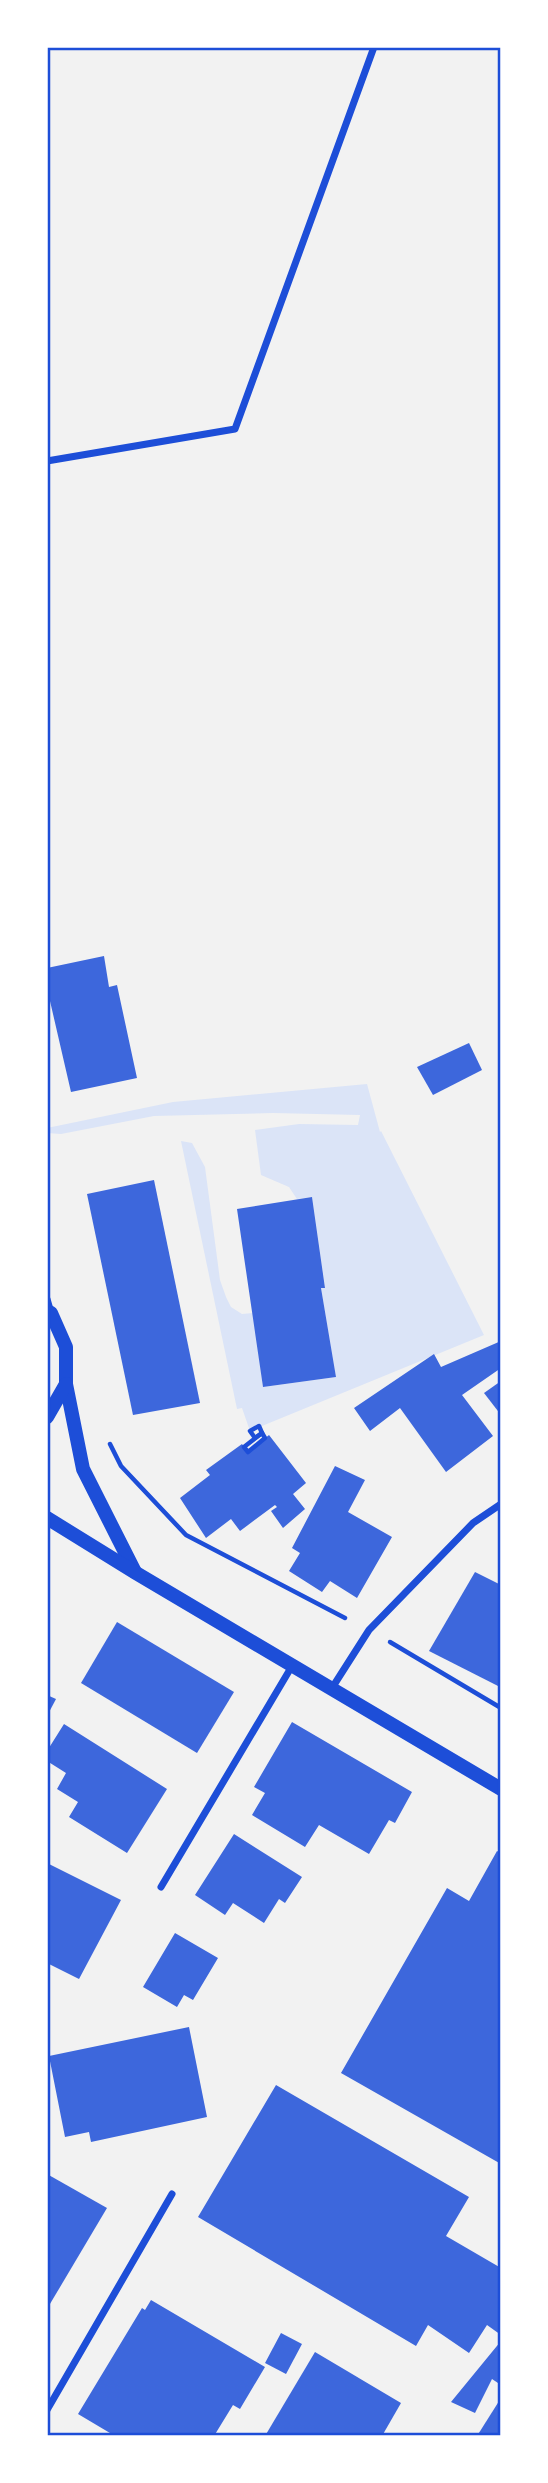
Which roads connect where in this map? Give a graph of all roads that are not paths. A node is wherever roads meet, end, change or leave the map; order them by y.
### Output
1 (374, 47) edge
2 (47, 461) edge
3 (48, 1308) edge
4 (66, 1384) junction
5 (47, 1416) edge
6 (501, 1504) edge
7 (47, 1518) edge
8 (136, 1573) junction
9 (292, 1666) junction
10 (332, 1688) junction
11 (501, 1789) edge
12 (162, 1887) dead end
13 (172, 2194) dead end
14 (47, 2410) edge

1 - 2 street
3 - 4 main road
4 - 5 main road
4 - 8 main road
6 - 10 street
7 - 8 main road
8 - 9 main road
9 - 10 main road
9 - 12 street
10 - 11 main road
13 - 14 street

